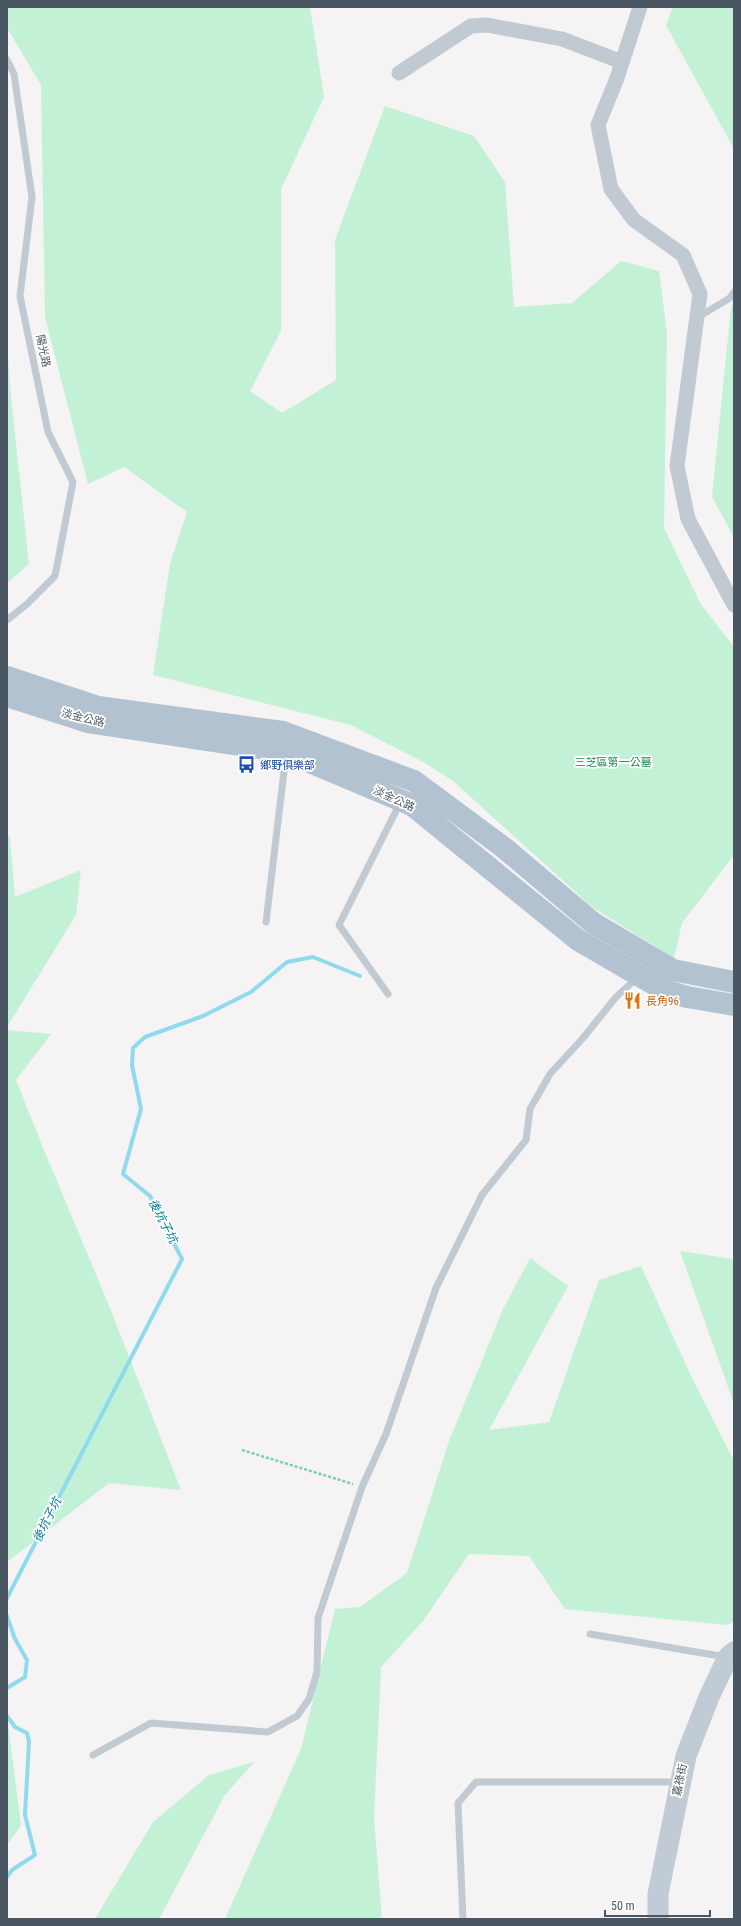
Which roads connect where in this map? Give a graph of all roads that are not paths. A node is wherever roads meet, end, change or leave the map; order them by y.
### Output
1 (640, 7) edge
2 (7, 60) edge
3 (622, 62) junction
4 (399, 73) dead end
5 (734, 292) edge
6 (697, 317) junction
7 (734, 605) edge
8 (7, 620) edge
9 (7, 677) edge
10 (7, 696) edge
11 (286, 752) junction
12 (401, 801) junction
13 (474, 825) junction
14 (459, 844) junction
15 (266, 922) dead end
16 (640, 975) junction
17 (734, 982) edge
18 (388, 994) dead end
19 (734, 1005) edge
20 (590, 1634) dead end
21 (731, 1654) edge
22 (93, 1755) dead end
23 (680, 1782) junction
24 (463, 1919) edge
25 (658, 1919) edge

1 - 3 street
2 - 8 lane, 陽光路
3 - 4 street
3 - 6 street
5 - 6 lane
6 - 7 street
9 - 13 main road, 淡金公路
10 - 11 main road, 淡金公路
11 - 12 main road, 淡金公路
11 - 15 lane
12 - 14 main road, 淡金公路
12 - 18 lane
13 - 14 main road
13 - 17 main road, 淡金公路
14 - 16 main road, 淡金公路
16 - 19 main road, 淡金公路
16 - 22 lane
20 - 21 lane
21 - 23 street, 嘉祿街
23 - 24 lane
23 - 25 street, 嘉祿街

